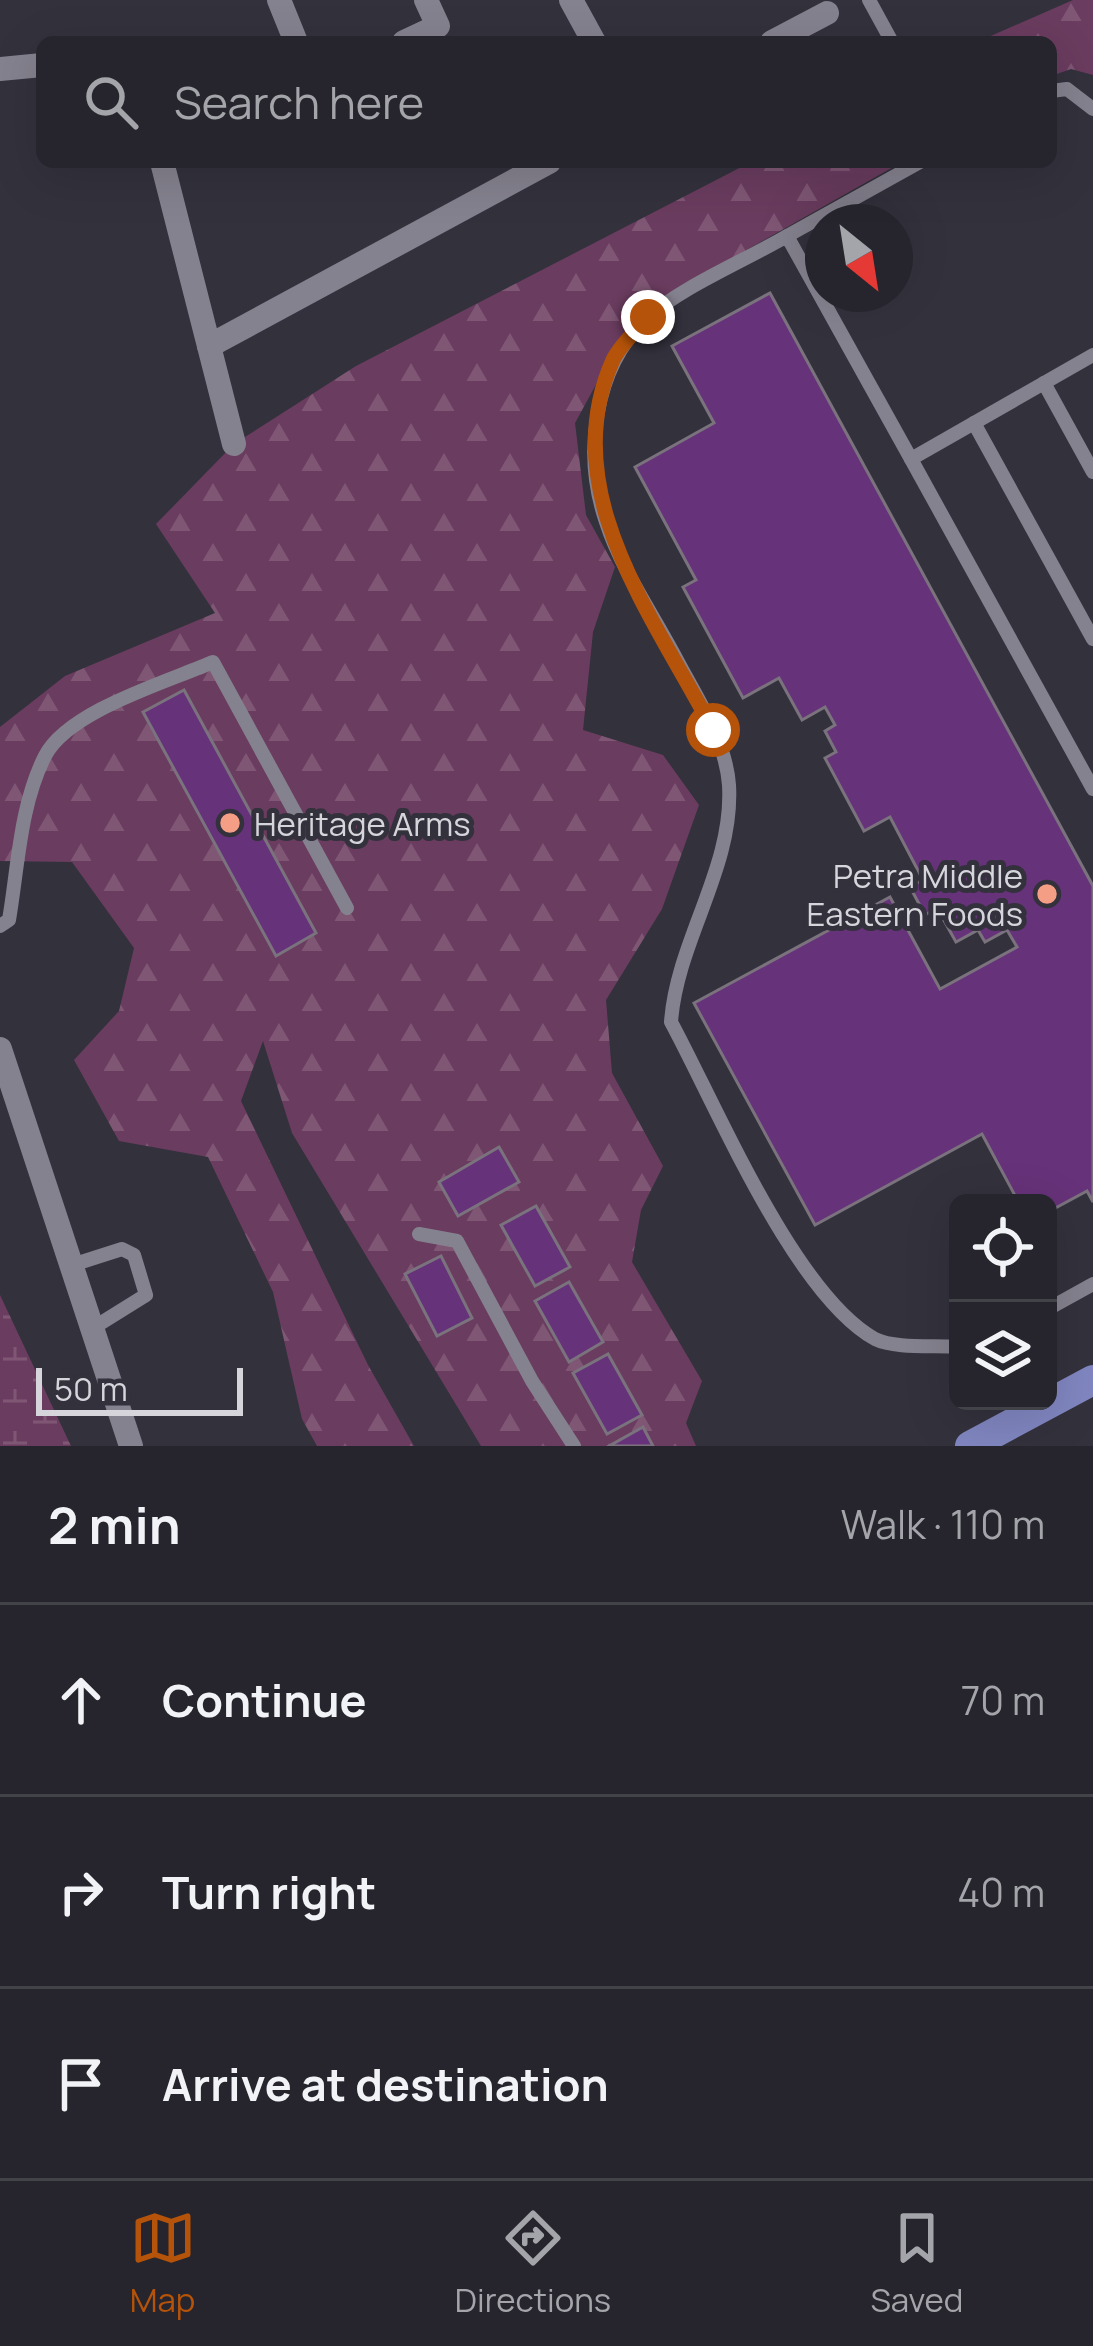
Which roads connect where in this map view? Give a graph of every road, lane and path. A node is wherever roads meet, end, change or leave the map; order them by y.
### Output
1 (279, 0) edge
2 (426, 0) edge
3 (571, 0) edge
4 (868, 0) edge
5 (827, 14) dead end
6 (294, 36) edge
7 (417, 36) edge
8 (591, 36) edge
9 (784, 36) edge
10 (889, 36) edge
11 (36, 65) edge
12 (0, 69) edge
13 (1057, 90) edge
14 (1093, 109) edge
15 (164, 168) edge
16 (538, 168) edge
17 (909, 168) edge
18 (787, 236) junction
19 (209, 346) junction
20 (1093, 356) edge
21 (1044, 383) junction
22 (974, 423) junction
23 (234, 444) dead end
24 (911, 459) junction
25 (1093, 472) edge
26 (1093, 639) edge
27 (1093, 789) edge
28 (347, 908) dead end
29 (0, 926) edge
30 (0, 1049) edge
31 (419, 1234) dead end
32 (72, 1265) junction
33 (1093, 1284) edge
34 (1057, 1304) edge
35 (93, 1328) junction
36 (949, 1346) edge
37 (1093, 1380) edge
38 (131, 1446) edge
39 (574, 1446) edge
40 (970, 1446) edge

1 - 6 street
2 - 7 street
3 - 8 street
4 - 10 lane
5 - 9 street
11 - 12 street
13 - 14 lane
15 - 19 street
16 - 19 street
17 - 18 lane
18 - 24 lane
18 - 36 lane
19 - 23 street
20 - 21 lane
21 - 22 lane
21 - 25 lane
22 - 24 lane
22 - 26 lane
24 - 27 lane
28 - 29 lane
30 - 32 street
31 - 39 lane
32 - 35 street
32 - 35 lane
33 - 34 lane
35 - 38 street
37 - 40 main road

